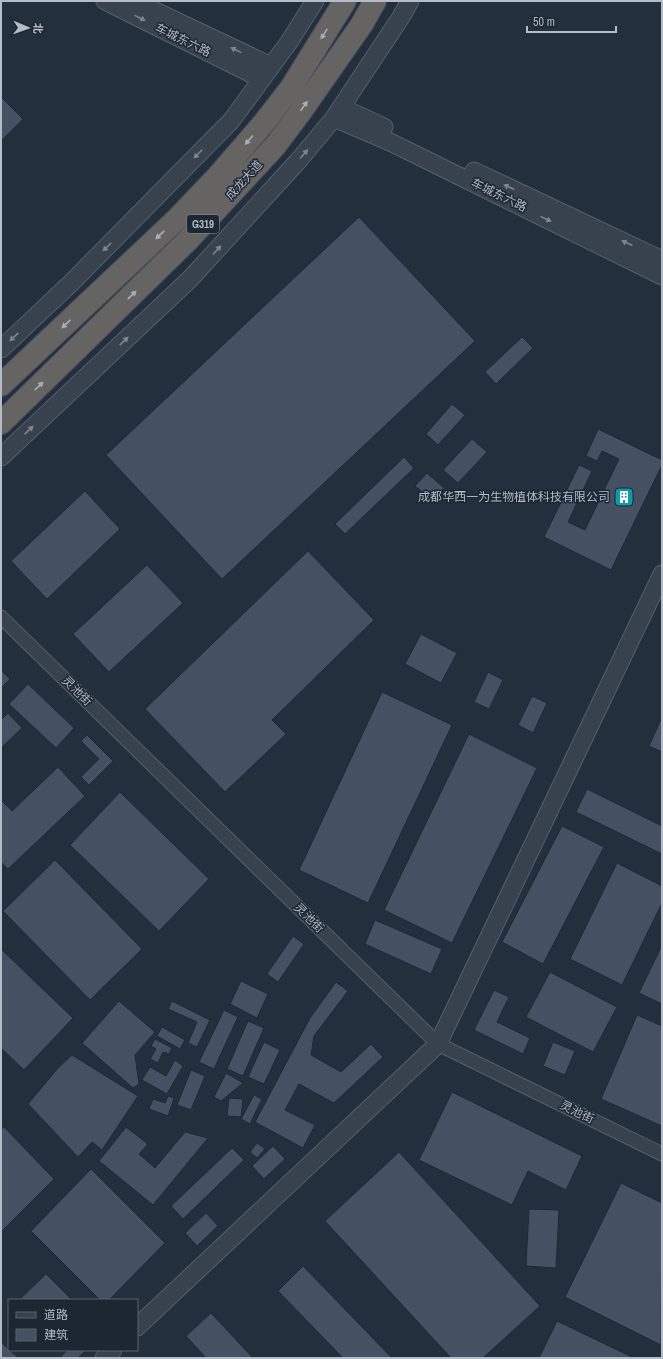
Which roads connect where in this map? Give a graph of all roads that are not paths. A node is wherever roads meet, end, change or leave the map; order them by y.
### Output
1 (105, 1) edge
2 (134, 1) edge
3 (315, 1) edge
4 (345, 1) edge
5 (375, 1) edge
6 (410, 1) edge
7 (267, 73) junction
8 (338, 113) junction
9 (662, 260) edge
10 (662, 276) edge
11 (1, 349) edge
12 (1, 385) edge
13 (1, 423) edge
14 (1, 457) edge
15 (662, 574) edge
16 (1, 617) edge
17 (438, 1044) junction
18 (662, 1154) edge
19 (138, 1326) edge
20 (112, 1351) edge
21 (104, 1358) edge

1 -> 7 street, 车城东六路
7 -> 2 street, 车城东六路
3 - 7 street
4 -> 12 highway, 成龙大道 / G319
13 -> 5 highway, 成龙大道 / G319
6 - 8 street
7 -> 11 street
9 -> 8 street, 车城东六路
8 -> 10 street, 车城东六路
14 -> 8 street
15 - 17 street
16 - 17 street, 灵池街
17 - 18 street, 灵池街
17 - 19 street
20 - 21 street

